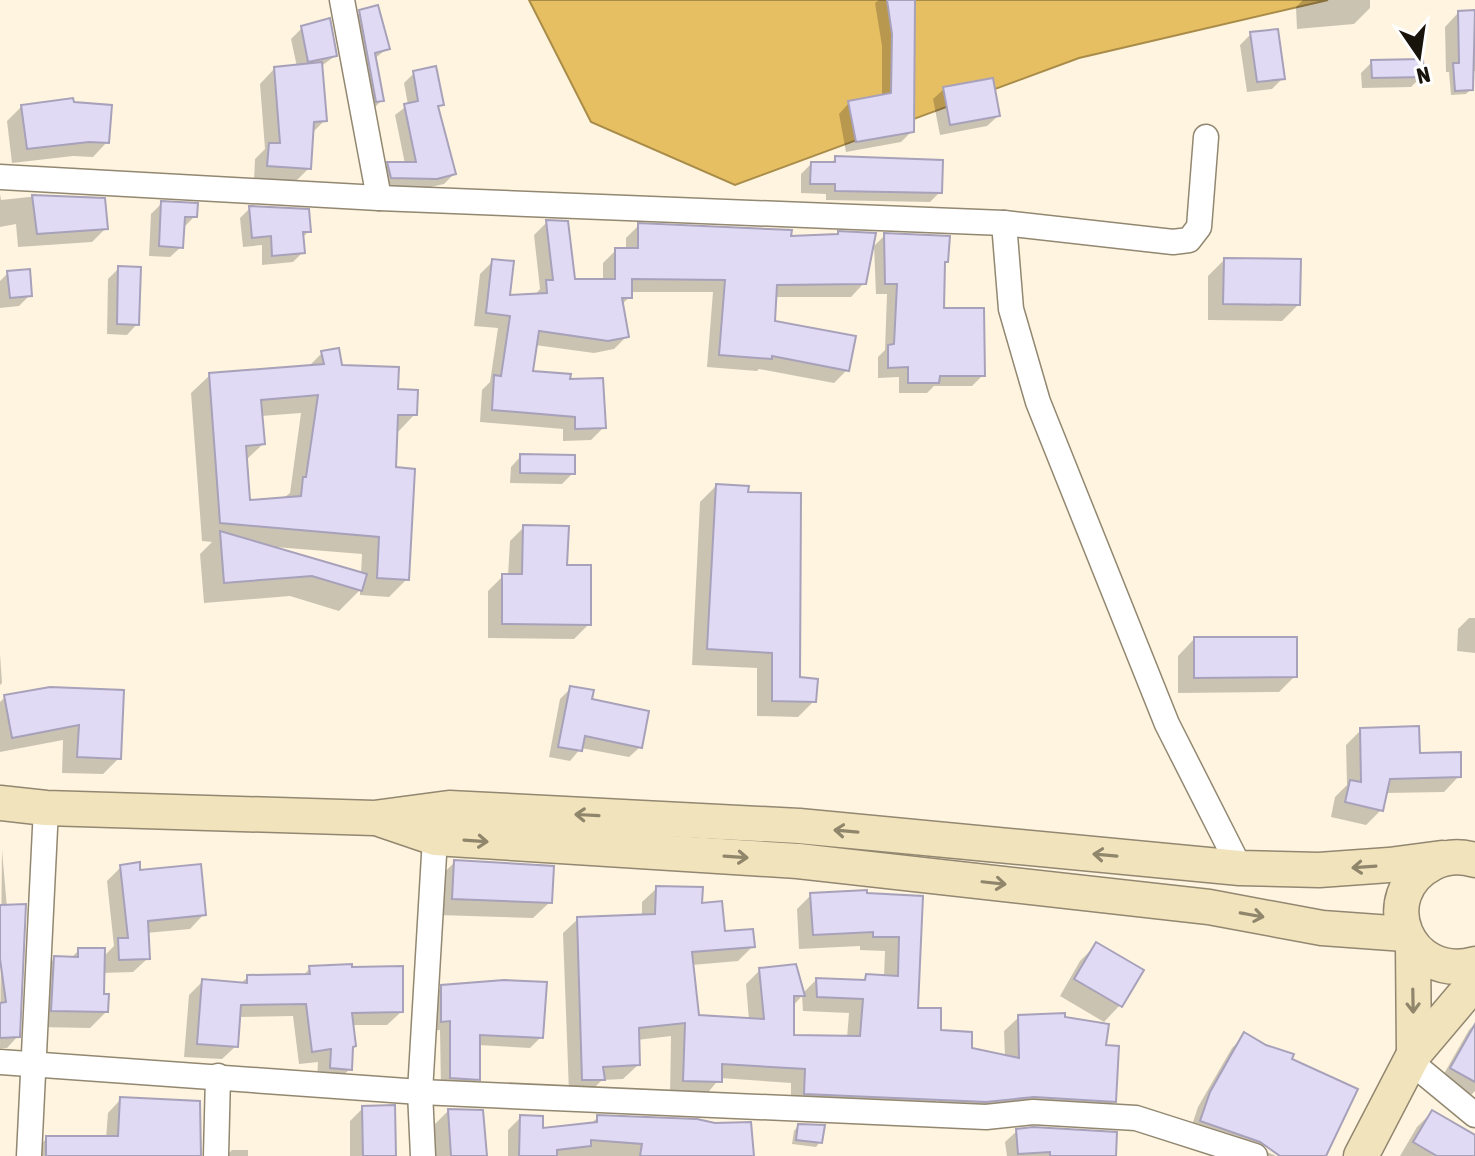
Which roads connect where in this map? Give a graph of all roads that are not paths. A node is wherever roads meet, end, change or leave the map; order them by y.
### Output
1 (342, 0) edge
2 (1206, 137) dead end
3 (0, 177) edge
4 (379, 198) junction
5 (1004, 223) junction
6 (0, 803) edge
7 (46, 808) junction
8 (374, 818) junction
9 (435, 838) junction
10 (1464, 856) edge
11 (1240, 868) junction
12 (1409, 940) junction
13 (1475, 964) edge
14 (1475, 982) edge
15 (1413, 1058) junction
16 (0, 1062) edge
17 (33, 1063) junction
18 (218, 1076) junction
19 (420, 1092) junction
20 (1475, 1115) edge
21 (29, 1156) edge
22 (216, 1156) edge
23 (423, 1156) edge
24 (1255, 1156) edge
25 (1361, 1156) edge

1 - 4 street
2 - 5 street
3 - 4 street
4 - 5 street
5 - 11 street
6 - 7 main road
7 - 8 main road
7 - 17 street
8 - 9 main road
11 -> 8 main road
9 -> 12 main road
9 - 19 street
10 -> 11 main road
10 - 12 main road
12 - 13 main road
12 -> 15 main road
14 - 15 main road
15 - 20 street
15 - 25 main road
16 - 17 street
17 - 18 street
17 - 21 street
18 - 19 street
18 - 22 street
19 - 23 street
19 - 24 street

